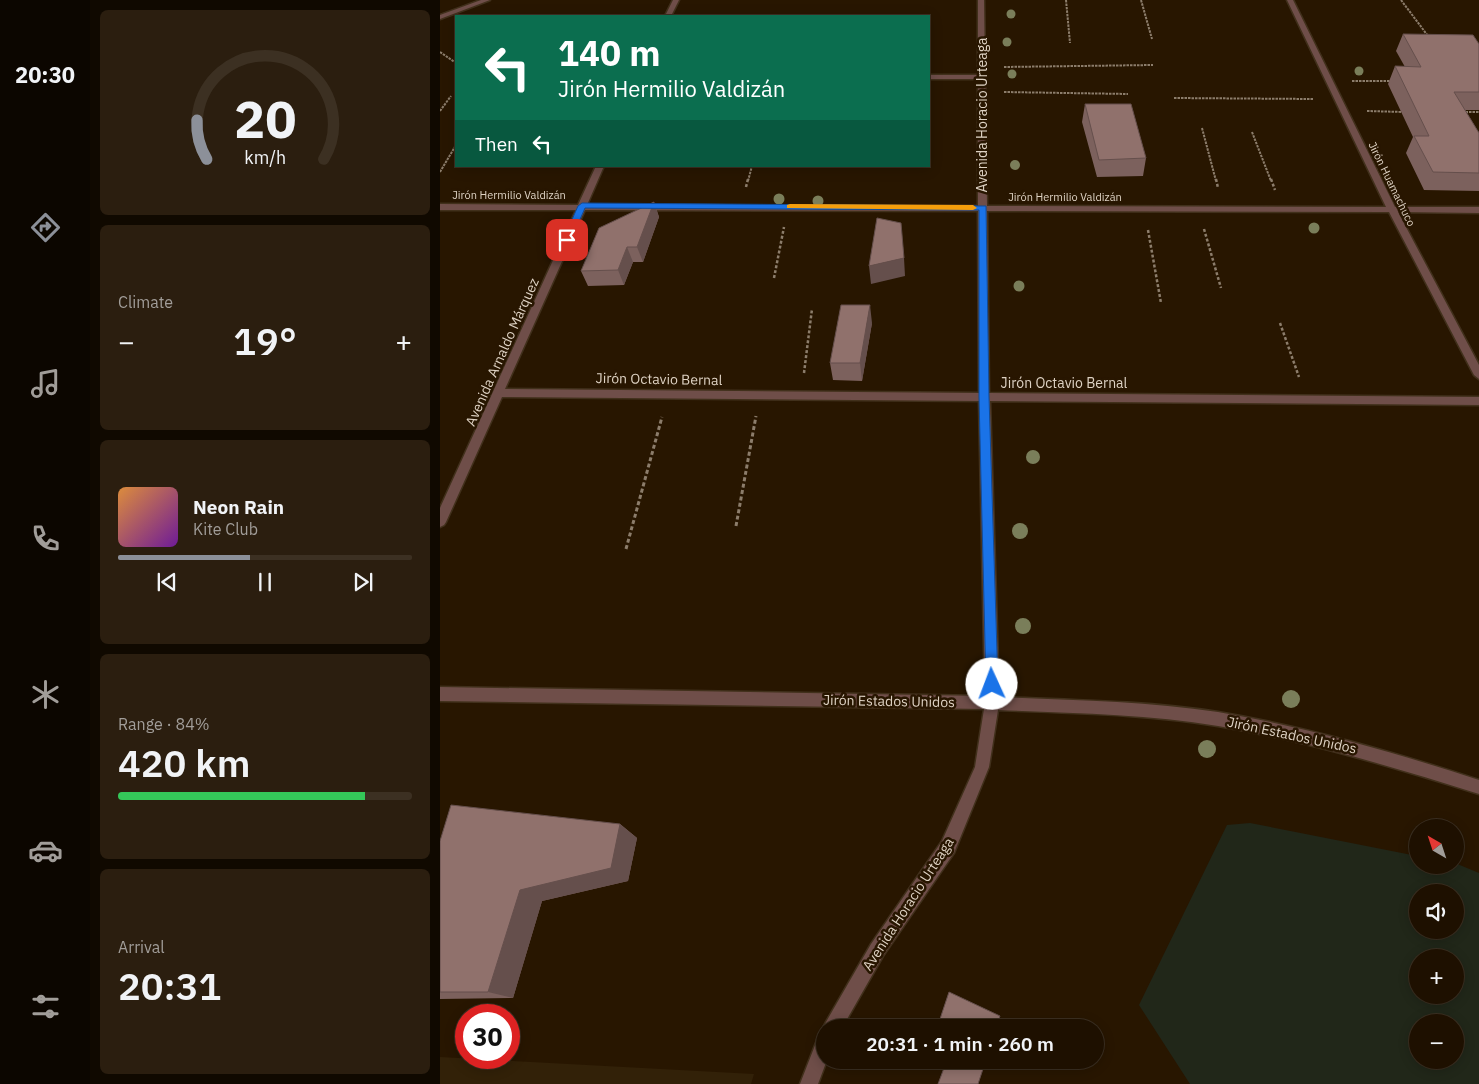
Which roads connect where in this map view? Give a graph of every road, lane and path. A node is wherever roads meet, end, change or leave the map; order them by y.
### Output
1 (487, 0) edge
2 (676, 0) edge
3 (981, 0) edge
4 (1066, 0) edge
5 (1141, 0) edge
6 (1290, 0) edge
7 (1401, 0) edge
8 (668, 15) edge
9 (440, 16) edge
10 (1152, 39) dead end
11 (1430, 39) edge
12 (1070, 43) dead end
13 (440, 52) edge
14 (455, 62) edge
15 (1153, 64) dead end
16 (982, 72) junction
17 (930, 77) edge
18 (1392, 81) dead end
19 (1330, 82) junction
20 (982, 92) junction
21 (1128, 94) dead end
22 (451, 96) dead end
23 (1174, 98) dead end
24 (1338, 99) junction
25 (440, 111) edge
26 (1344, 111) junction
27 (1410, 112) edge
28 (1459, 112) edge
29 (1479, 112) edge
30 (1202, 128) dead end
31 (1252, 132) dead end
32 (455, 147) edge
33 (600, 167) edge
34 (440, 172) edge
35 (582, 206) junction
36 (440, 207) edge
37 (788, 207) junction
38 (983, 208) junction
39 (1145, 209) junction
40 (1199, 209) junction
41 (1224, 210) junction
42 (1283, 210) junction
43 (1392, 210) junction
44 (1479, 210) edge
45 (774, 278) dead end
46 (1221, 288) dead end
47 (1161, 303) dead end
48 (812, 309) dead end
49 (1280, 323) dead end
50 (1479, 375) edge
51 (498, 393) junction
52 (668, 394) junction
53 (759, 396) junction
54 (801, 396) junction
55 (984, 397) junction
56 (1307, 400) junction
57 (1479, 401) edge
58 (440, 522) edge
59 (736, 526) dead end
60 (626, 549) dead end
61 (440, 694) edge
62 (992, 703) junction
63 (1479, 787) edge
64 (837, 1019) edge
65 (816, 1065) edge
66 (809, 1084) edge

1 - 9 street
2 - 8 street
3 - 16 street, Avenida Horacio Urteaga
4 - 12 path
5 - 10 path
6 - 19 street, Jirón Huamachuco
7 - 11 path
13 - 14 path
15 - 16 path
16 - 17 street
16 - 20 street, Avenida Horacio Urteaga
18 - 19 path
19 - 24 street, Jirón Huamachuco
20 - 21 path
20 - 38 street, Avenida Horacio Urteaga
22 - 25 path
23 - 24 path
24 - 26 street, Jirón Huamachuco
26 - 27 path
26 - 43 street, Jirón Huamachuco
28 - 29 path
30 - 41 path
31 - 42 path
32 - 34 path
33 - 35 street, Avenida Arnaldo Márquez
35 - 36 street, Jirón Hermilio Valdizán
35 - 37 street, Jirón Hermilio Valdizán
35 - 51 street, Avenida Arnaldo Márquez
37 - 38 street, Jirón Hermilio Valdizán
37 - 45 path
38 - 39 street, Jirón Hermilio Valdizán
38 - 55 street, Avenida Horacio Urteaga
39 - 40 street, Jirón Hermilio Valdizán
39 - 47 path
40 - 41 street, Jirón Hermilio Valdizán
40 - 46 path
41 - 42 street, Jirón Hermilio Valdizán
42 - 43 street, Jirón Hermilio Valdizán
43 - 44 street, Jirón Hermilio Valdizán
43 - 50 street, Jirón Huamachuco
48 - 54 path
49 - 56 path
51 - 52 street, Jirón Octavio Bernal
51 - 58 street, Avenida Arnaldo Márquez
52 - 53 street, Jirón Octavio Bernal
52 - 60 path
53 - 54 street, Jirón Octavio Bernal
53 - 59 path
54 - 55 street, Jirón Octavio Bernal
55 - 56 street, Jirón Octavio Bernal
55 - 62 street, Avenida Horacio Urteaga
56 - 57 street, Jirón Octavio Bernal
61 - 62 street, Jirón Estados Unidos
62 - 63 street, Jirón Estados Unidos
62 - 64 street, Avenida Horacio Urteaga
65 - 66 street

